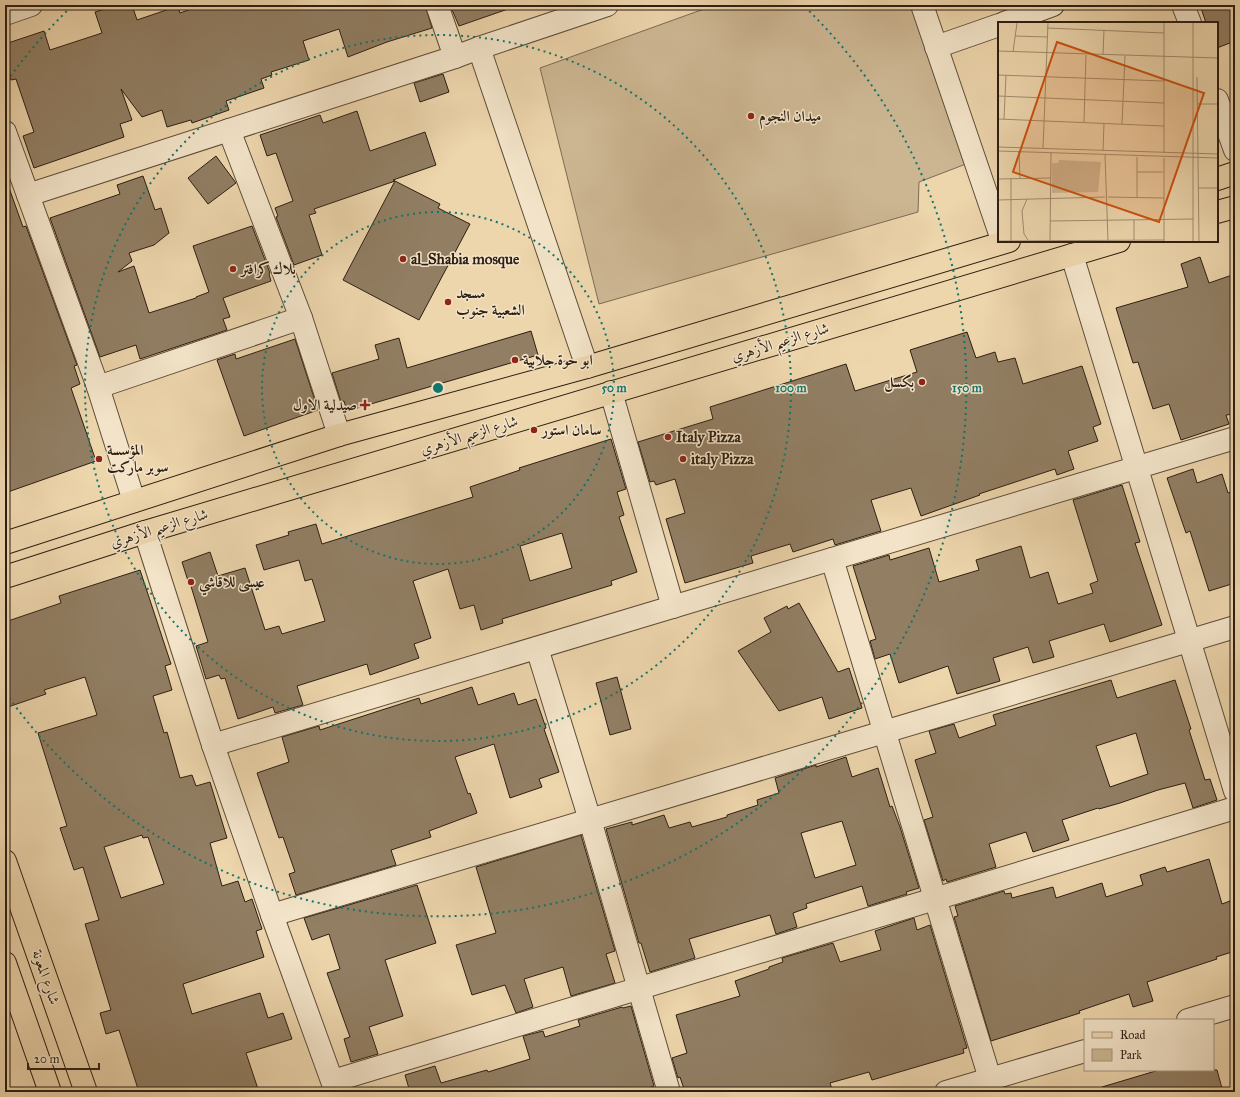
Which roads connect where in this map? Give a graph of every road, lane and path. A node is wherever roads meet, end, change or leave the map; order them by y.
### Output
1 (31, 5) edge
2 (437, 5) edge
3 (607, 5) edge
4 (922, 5) edge
5 (1053, 5) edge
6 (1183, 5) edge
7 (5, 14) edge
8 (1007, 22) edge
9 (1190, 22) edge
10 (998, 25) edge
11 (936, 47) junction
12 (479, 48) junction
13 (455, 57) junction
14 (1218, 103) edge
15 (229, 130) junction
16 (5, 132) edge
17 (1235, 150) edge
18 (1235, 173) edge
19 (1218, 179) edge
20 (28, 195) junction
21 (1235, 206) edge
22 (1218, 212) edge
23 (998, 225) edge
24 (998, 241) edge
25 (1116, 242) edge
26 (1072, 255) junction
27 (300, 318) junction
28 (587, 367) junction
29 (98, 387) junction
30 (611, 392) junction
31 (340, 435) junction
32 (1235, 438) edge
33 (1137, 468) junction
34 (134, 501) junction
35 (145, 532) junction
36 (5, 543) edge
37 (832, 559) junction
38 (5, 577) edge
39 (673, 607) junction
40 (1235, 627) edge
41 (1189, 640) junction
42 (537, 648) junction
43 (885, 732) junction
44 (213, 745) junction
45 (1235, 791) edge
46 (1235, 808) edge
47 (590, 820) junction
48 (5, 861) edge
49 (936, 898) junction
50 (272, 915) junction
51 (5, 964) edge
52 (639, 988) junction
53 (10, 995) edge
54 (1235, 1006) edge
55 (1191, 1019) edge
56 (1084, 1051) edge
57 (990, 1079) junction
58 (335, 1087) edge
59 (50, 1092) edge
60 (86, 1092) edge
61 (669, 1092) edge
62 (946, 1092) edge

1 - 7 street
2 - 13 street
3 - 12 street
4 - 11 street
5 - 8 street
6 - 9 street
10 - 11 street
11 - 23 street
12 - 13 street
12 - 28 street
13 - 15 street
14 - 17 street
15 - 20 street
15 - 27 street
16 - 20 street
18 - 19 main road
20 - 29 street
21 - 22 main road
24 - 28 main road, شارع الزعيم الأزهري
25 - 26 main road, شارع الزعيم الأزهري
26 - 30 main road, شارع الزعيم الأزهري
26 - 33 street
27 - 29 street
27 - 31 street
28 - 31 main road, شارع الزعيم الأزهري
29 - 34 street
30 - 35 main road, شارع الزعيم الأزهري
30 - 39 street
31 - 34 main road, شارع الزعيم الأزهري
32 - 33 street
33 - 37 street
33 - 41 street
34 - 36 main road, شارع الزعيم الأزهري
35 - 38 main road, شارع الزعيم الأزهري
35 - 44 street
37 - 39 street
37 - 43 street
39 - 42 street
40 - 41 street
41 - 43 street
41 - 45 street
42 - 44 street
42 - 47 street
43 - 47 street
43 - 49 street
44 - 50 street
46 - 49 street
47 - 50 street
47 - 52 street
48 - 60 main road, شارع المعونة
49 - 52 street
49 - 57 street
50 - 58 street
51 - 53 main road
52 - 58 street
52 - 61 street
53 - 59 main road
54 - 55 street
56 - 57 street
57 - 62 street

